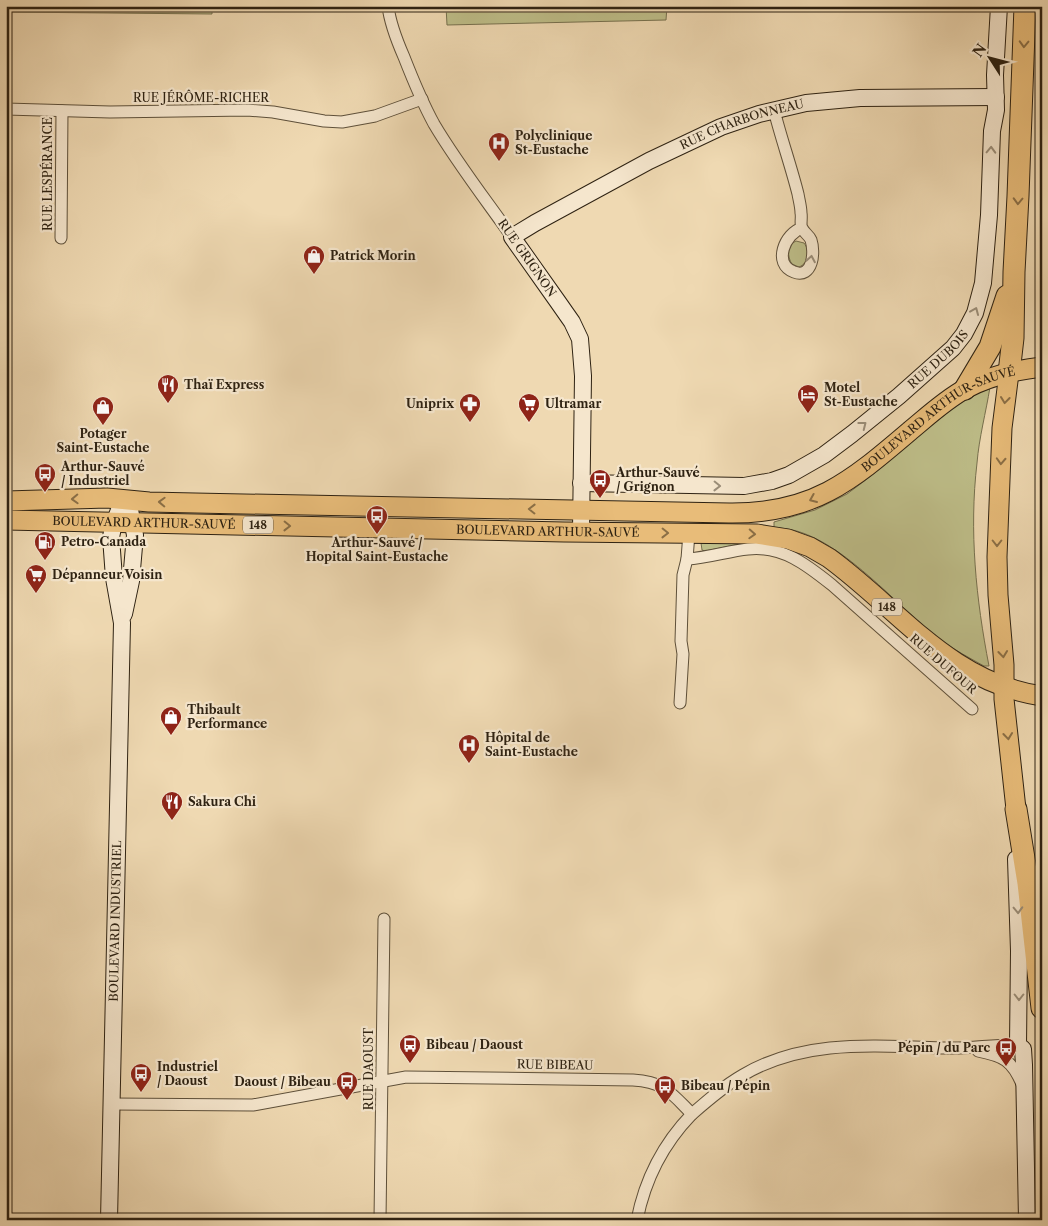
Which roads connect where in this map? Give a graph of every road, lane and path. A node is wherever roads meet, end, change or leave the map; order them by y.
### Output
1 (388, 6) edge
2 (999, 6) edge
3 (1025, 6) edge
4 (996, 97) junction
5 (422, 99) junction
6 (6, 109) edge
7 (774, 110) junction
8 (62, 111) junction
9 (802, 228) dead end
10 (512, 237) junction
11 (61, 238) dead end
12 (1014, 272) junction
13 (1042, 367) edge
14 (1009, 373) junction
15 (964, 389) junction
16 (581, 483) junction
17 (126, 500) junction
18 (6, 501) edge
19 (581, 510) junction
20 (6, 520) edge
21 (114, 523) junction
22 (133, 523) junction
23 (581, 531) junction
24 (689, 533) junction
25 (687, 559) junction
26 (122, 623) junction
27 (1004, 688) junction
28 (1042, 696) edge
29 (680, 702) dead end
30 (972, 709) dead end
31 (1016, 809) junction
32 (384, 919) dead end
33 (1042, 1008) edge
34 (1018, 1045) junction
35 (969, 1049) junction
36 (382, 1082) junction
37 (1025, 1091) junction
38 (112, 1104) junction
39 (692, 1114) junction
40 (109, 1220) edge
41 (380, 1220) edge
42 (637, 1220) edge
43 (1027, 1220) edge

1 - 5 street, RUE GRIGNON
2 - 4 street, RUE DUBOIS
3 -> 12 highway
4 - 7 street, RUE CHARBONNEAU
16 -> 4 street, RUE DUBOIS
5 - 8 street, RUE JÉRÔME-RICHER
5 - 10 street, RUE GRIGNON
6 - 8 street, RUE JÉRÔME-RICHER
7 - 9 street
7 - 10 street, RUE CHARBONNEAU
8 - 11 street, RUE LESPÉRANCE
10 - 16 street, RUE GRIGNON
12 - 14 highway
12 - 15 highway
13 - 14 main road, BOULEVARD ARTHUR-SAUVÉ / 148
14 - 15 main road, BOULEVARD ARTHUR-SAUVÉ / 148
14 -> 27 main road
15 -> 19 main road, BOULEVARD ARTHUR-SAUVÉ / 148
16 - 19 street, RUE GRIGNON
17 -> 18 main road, BOULEVARD ARTHUR-SAUVÉ / 148
19 -> 17 main road, BOULEVARD ARTHUR-SAUVÉ / 148
17 - 21 street, BOULEVARD INDUSTRIEL
17 - 22 street, BOULEVARD INDUSTRIEL
19 - 23 street, RUE GRIGNON
20 - 21 main road, BOULEVARD ARTHUR-SAUVÉ / 148
21 - 22 main road, BOULEVARD ARTHUR-SAUVÉ / 148
21 - 26 street, BOULEVARD INDUSTRIEL
22 -> 23 main road, BOULEVARD ARTHUR-SAUVÉ / 148
22 - 26 street, BOULEVARD INDUSTRIEL
23 -> 24 main road, BOULEVARD ARTHUR-SAUVÉ / 148
24 - 25 street
24 -> 27 main road, BOULEVARD ARTHUR-SAUVÉ / 148
25 - 29 street
25 - 30 street, RUE DUFOUR
26 - 38 street, BOULEVARD INDUSTRIEL
27 - 28 main road, BOULEVARD ARTHUR-SAUVÉ / 148
27 -> 31 main road
31 - 33 highway
31 -> 34 street
32 - 36 street, RUE DAOUST
34 - 35 street
34 - 37 street
35 - 37 street
35 - 39 street
36 - 38 street, RUE BIBEAU
36 - 39 street, RUE BIBEAU
36 - 41 street, RUE DAOUST
37 - 43 street
38 - 40 street, BOULEVARD INDUSTRIEL
39 - 42 street

